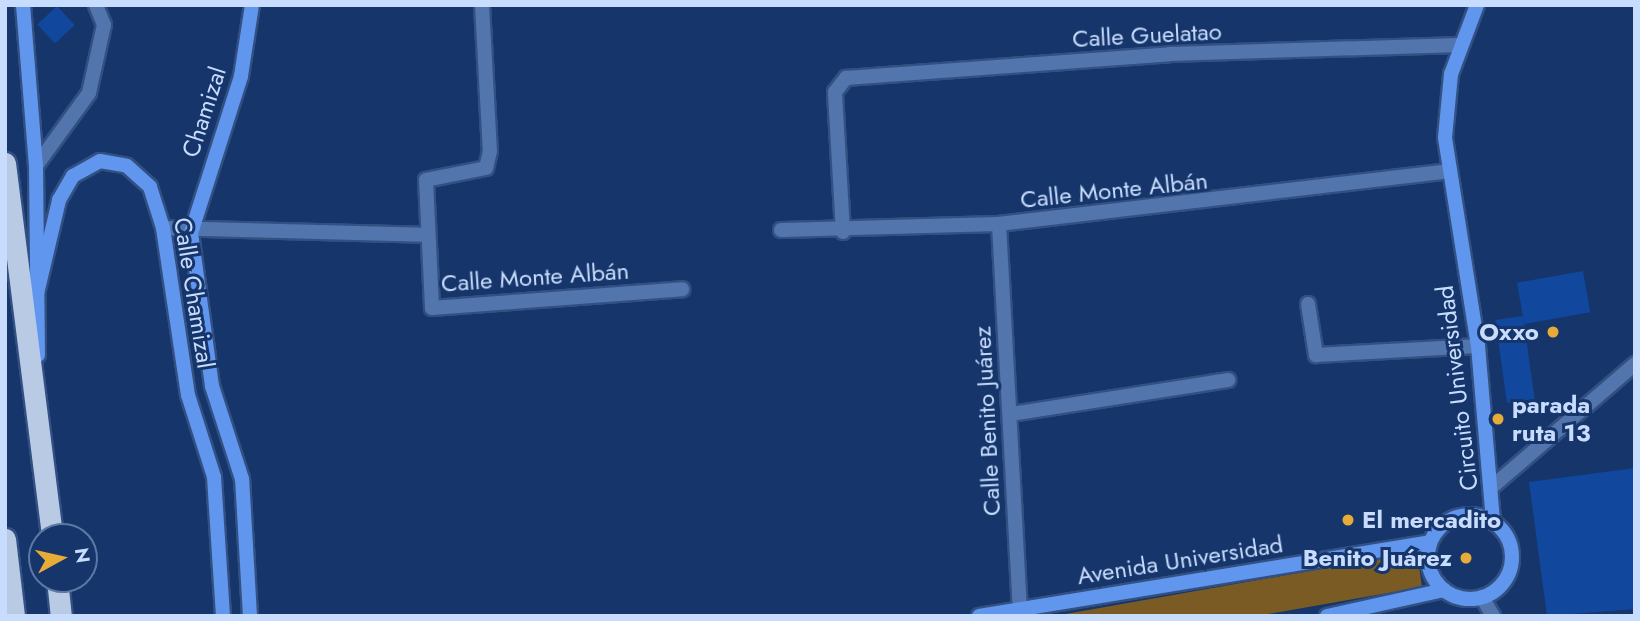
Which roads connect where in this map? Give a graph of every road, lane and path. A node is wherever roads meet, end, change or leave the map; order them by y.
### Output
1 (23, 5) edge
2 (96, 5) edge
3 (252, 5) edge
4 (482, 5) edge
5 (1477, 5) edge
6 (1460, 45) junction
7 (5, 163) edge
8 (36, 166) junction
9 (1450, 171) junction
10 (999, 224) junction
11 (163, 228) junction
12 (781, 230) dead end
13 (843, 232) junction
14 (191, 233) junction
15 (426, 235) junction
16 (682, 289) dead end
17 (37, 294) junction
18 (1308, 304) dead end
19 (1478, 346) junction
20 (1635, 364) edge
21 (1228, 380) dead end
22 (1011, 414) junction
23 (38, 419) junction
24 (1492, 487) junction
25 (1493, 522) junction
26 (50, 523) edge
27 (5, 539) edge
28 (1430, 542) junction
29 (1444, 590) junction
30 (5, 591) edge
31 (59, 593) edge
32 (1482, 597) junction
33 (1386, 611) edge
34 (1020, 612) edge
35 (14, 613) edge
36 (61, 616) edge
37 (223, 616) edge
38 (250, 616) edge
39 (979, 616) edge
40 (1327, 616) edge
41 (1493, 616) edge

1 - 8 street
2 - 8 street
3 - 14 street, Chamizal
4 - 15 street
5 - 6 street, Circuito Universidad
6 - 9 street, Circuito Universidad
6 - 13 street, Calle Guelatao
7 - 23 highway
8 - 17 street
9 - 10 street, Calle Monte Albán
9 - 19 street, Circuito Universidad
10 - 13 street, Calle Monte Albán
10 - 22 street, Calle Benito Juárez
11 - 14 street, Calle Monte Albán
11 - 17 street, Calle Chamizal
11 - 37 street, Calle Chamizal
12 - 13 street, Calle Monte Albán
14 - 15 street, Calle Monte Albán
14 - 38 street, Calle Chamizal
15 - 16 street, Calle Monte Albán
17 - 23 street
18 - 19 street
19 - 24 street, Circuito Universidad
20 - 24 street
21 - 22 street
22 - 34 street, Calle Benito Juárez
23 - 26 highway
24 - 25 street, Circuito Universidad
25 - 28 street
25 - 32 street
27 - 35 highway
28 - 29 street
28 - 34 street, Avenida Universidad
29 - 32 street
29 - 33 street
30 - 35 street
31 - 36 highway
32 - 41 street
33 - 40 street
34 - 39 street, Avenida Universidad

